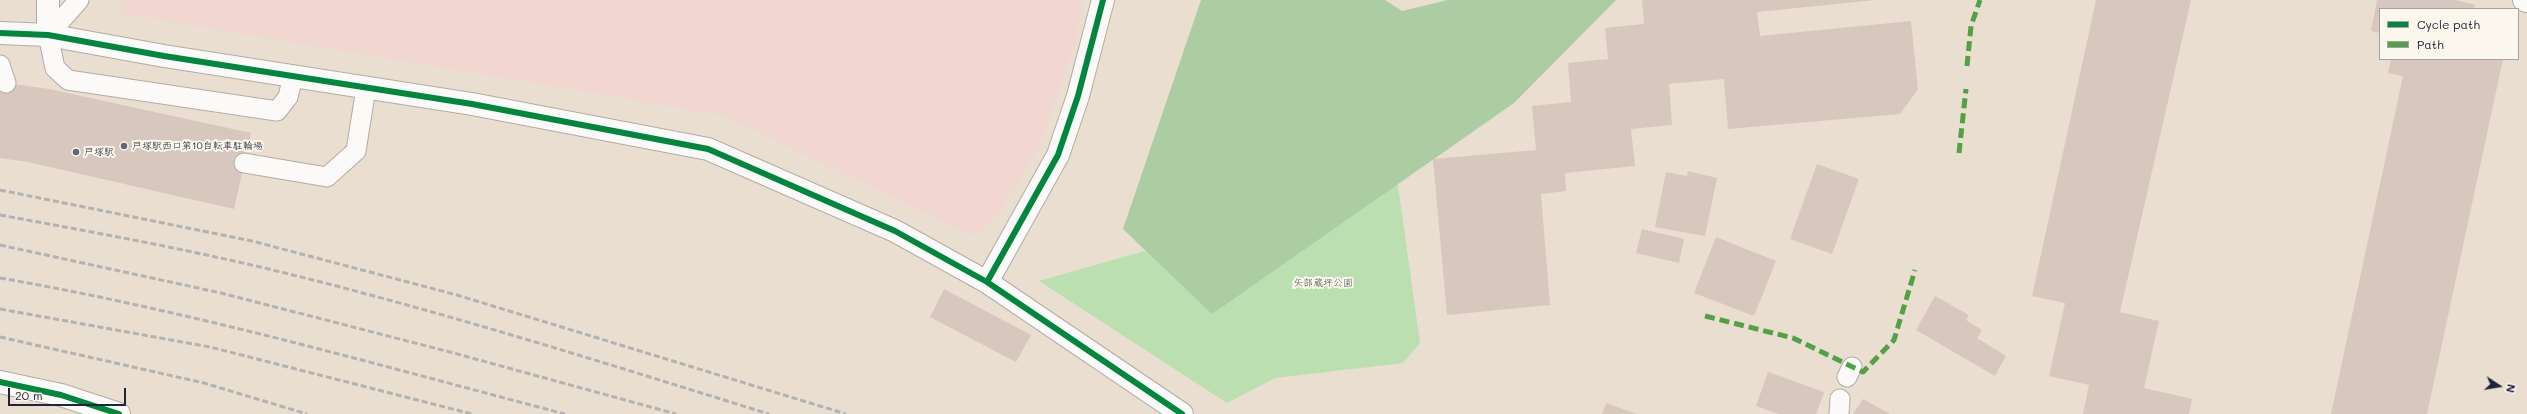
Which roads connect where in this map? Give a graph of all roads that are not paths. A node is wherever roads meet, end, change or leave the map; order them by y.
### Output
1 (48, 0) edge
2 (80, 0) edge
3 (1103, 0) edge
4 (2524, 0) edge
5 (2527, 1) edge
6 (0, 33) edge
7 (48, 35) junction
8 (0, 65) edge
9 (293, 76) junction
10 (6, 83) dead end
11 (366, 88) junction
12 (244, 163) dead end
13 (987, 282) junction
14 (0, 382) edge
15 (64, 404) edge
16 (119, 414) edge
17 (1182, 414) edge

1 - 7 street
2 - 7 lane
3 - 13 street
4 - 5 street
6 - 7 street
7 - 9 street
7 - 9 lane
8 - 10 lane
9 - 11 street
11 - 12 lane
11 - 13 street
13 - 17 street
14 - 15 street
15 - 16 street

